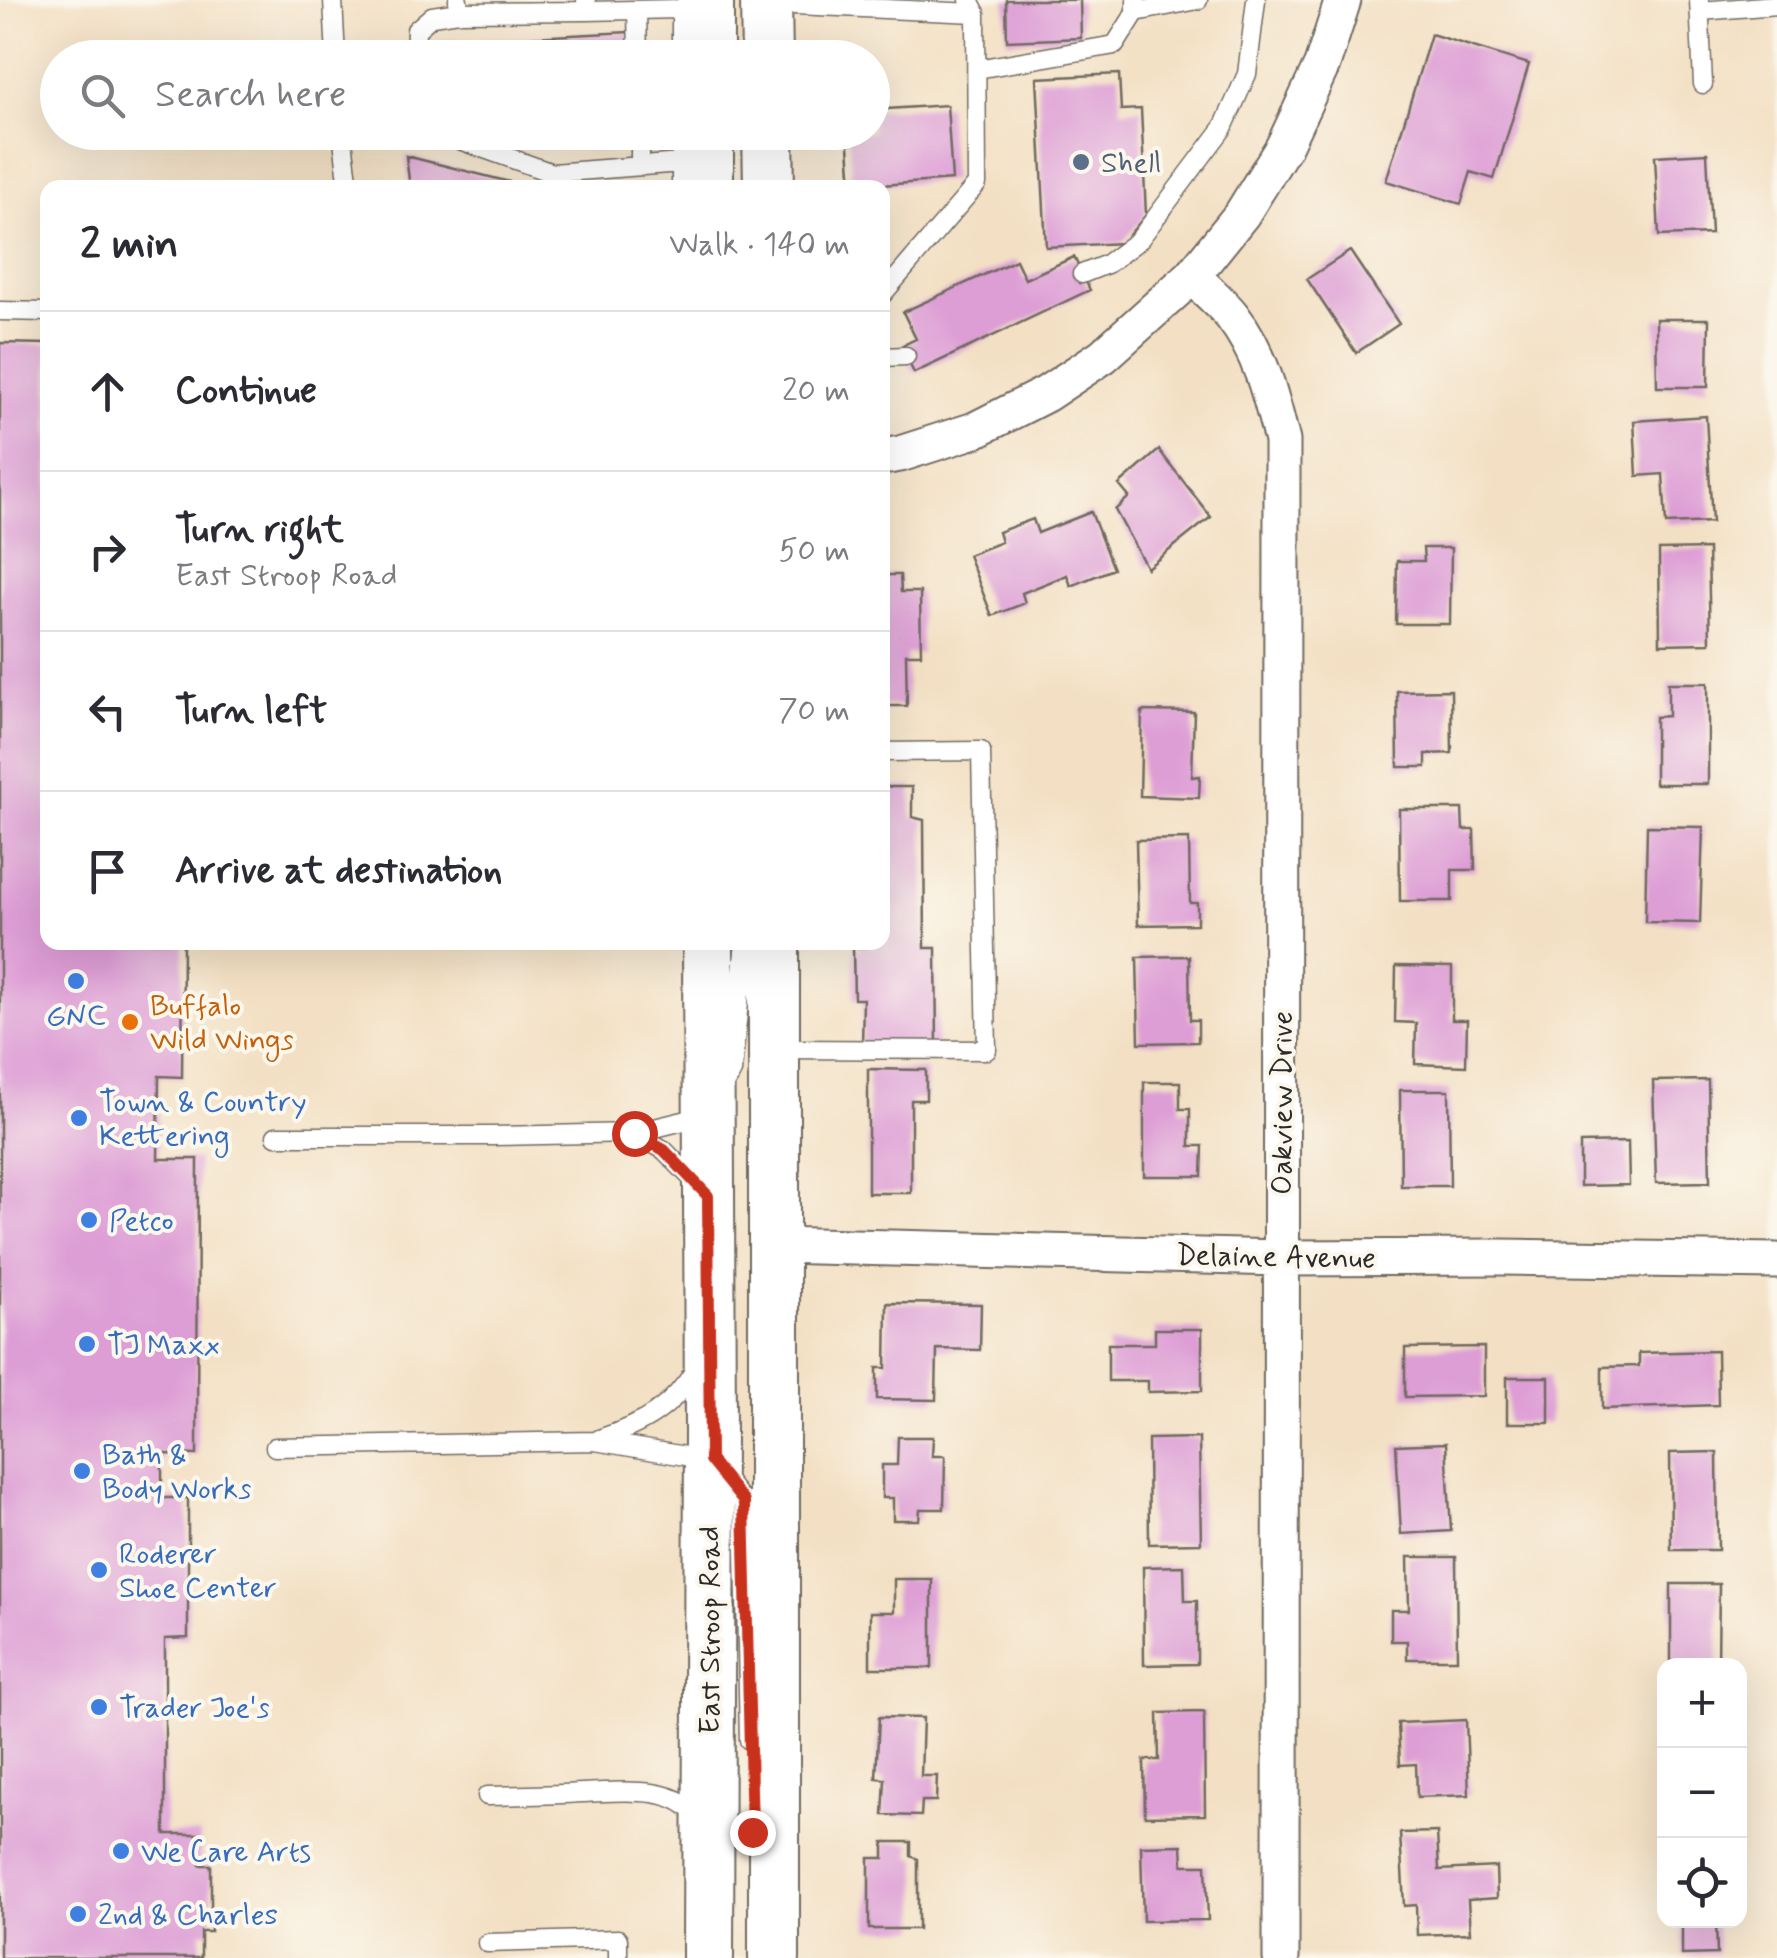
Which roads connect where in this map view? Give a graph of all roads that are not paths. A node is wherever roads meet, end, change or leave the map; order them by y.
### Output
1 (333, 0) edge
2 (1198, 0) edge
3 (1256, 0) edge
4 (1344, 0) edge
5 (766, 2) edge
6 (693, 3) edge
7 (1777, 5) edge
8 (458, 6) edge
9 (586, 6) edge
10 (973, 6) edge
11 (1136, 6) edge
12 (1700, 6) edge
13 (637, 10) junction
14 (335, 40) edge
15 (416, 40) edge
16 (638, 40) edge
17 (685, 40) edge
18 (703, 40) edge
19 (767, 40) edge
20 (977, 69) junction
21 (1703, 84) dead end
22 (344, 150) edge
23 (487, 150) edge
24 (640, 150) edge
25 (768, 150) edge
26 (699, 161) edge
27 (640, 166) junction
28 (348, 180) edge
29 (769, 180) edge
30 (1082, 274) dead end
31 (1192, 276) junction
32 (890, 285) edge
33 (0, 311) edge
34 (40, 312) edge
35 (906, 356) dead end
36 (890, 357) edge
37 (890, 456) edge
38 (890, 752) edge
39 (708, 950) edge
40 (744, 950) edge
41 (774, 950) edge
42 (774, 1050) junction
43 (708, 1116) junction
44 (634, 1133) junction
45 (276, 1136) dead end
46 (708, 1196) junction
47 (775, 1245) junction
48 (1281, 1258) junction
49 (1777, 1261) edge
50 (709, 1346) junction
51 (596, 1441) junction
52 (275, 1447) dead end
53 (710, 1460) junction
54 (750, 1755) dead end
55 (488, 1796) dead end
56 (708, 1836) junction
57 (756, 1850) dead end
58 (774, 1938) edge
59 (487, 1943) dead end
60 (618, 1958) edge
61 (708, 1958) edge
62 (1281, 1958) edge

1 - 14 lane
2 - 11 lane
3 - 30 lane
4 - 31 street
5 - 10 lane
5 - 19 main road
6 - 13 lane
6 - 17 lane
6 - 18 main road
7 - 12 lane
8 - 9 lane
8 - 15 lane
9 - 13 lane
10 - 20 lane
11 - 20 lane
12 - 21 lane
13 - 16 lane
20 - 32 lane
22 - 28 lane
23 - 27 lane
24 - 27 lane
25 - 29 main road
26 - 27 lane
31 - 37 street
31 - 48 street, Oakview Drive
33 - 34 lane
35 - 36 lane
38 - 42 lane
39 - 43 main road, East Stroop Road
40 - 43 lane
41 - 42 main road
42 - 47 main road
43 - 44 lane
43 - 46 main road, East Stroop Road
44 - 45 lane
44 - 46 lane
46 - 50 main road, East Stroop Road
47 - 48 street, Delaine Avenue
47 - 58 main road
48 - 49 street, Delaine Avenue
48 - 62 street, Oakview Drive
50 - 51 lane
50 - 53 main road, East Stroop Road
51 - 52 lane
51 - 53 lane
53 - 54 lane
53 - 56 main road, East Stroop Road
55 - 56 lane
56 - 61 main road, East Stroop Road
57 - 58 lane
59 - 60 lane

